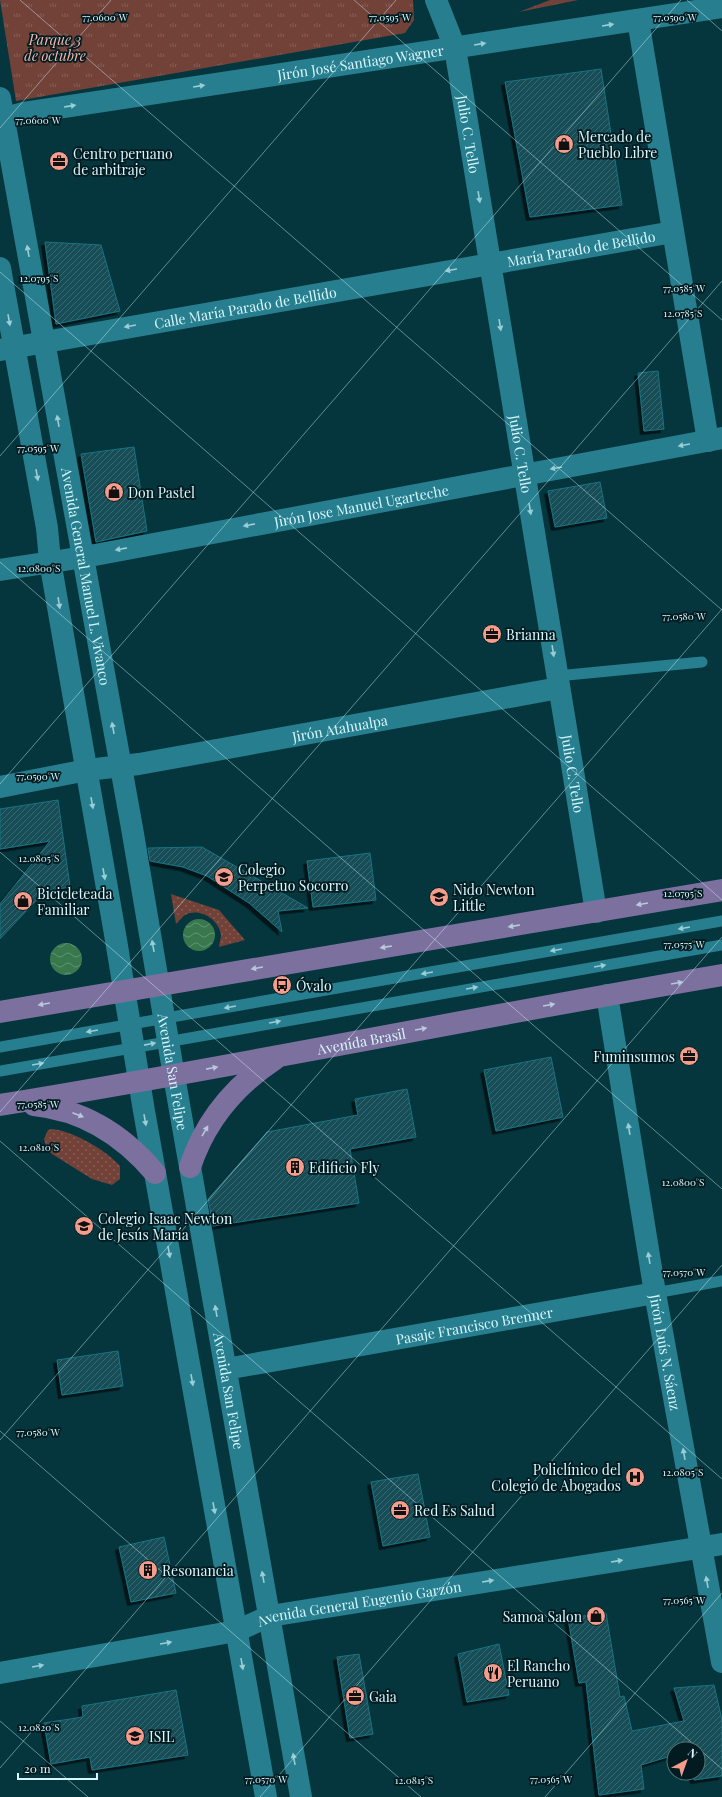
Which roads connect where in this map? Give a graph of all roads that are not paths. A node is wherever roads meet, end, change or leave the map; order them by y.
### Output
1 (436, 0) edge
2 (722, 7) edge
3 (638, 20) junction
4 (455, 48) junction
5 (1, 112) edge
6 (673, 232) junction
7 (490, 263) junction
8 (0, 268) edge
9 (44, 342) junction
10 (7, 349) edge
11 (715, 439) edge
12 (524, 473) junction
13 (84, 557) junction
14 (50, 561) junction
15 (0, 570) edge
16 (702, 662) dead end
17 (558, 682) junction
18 (120, 766) junction
19 (86, 770) junction
20 (0, 787) edge
21 (722, 890) edge
22 (596, 912) junction
23 (722, 921) edge
24 (722, 945) edge
25 (722, 975) edge
26 (159, 985) junction
27 (124, 990) junction
28 (607, 995) junction
29 (0, 1012) edge
30 (164, 1018) junction
31 (130, 1024) junction
32 (168, 1040) junction
33 (0, 1047) edge
34 (133, 1047) junction
35 (286, 1053) junction
36 (0, 1071) edge
37 (174, 1076) junction
38 (139, 1082) junction
39 (6, 1104) edge
40 (190, 1167) junction
41 (155, 1173) junction
42 (722, 1282) edge
43 (655, 1293) junction
44 (226, 1369) junction
45 (722, 1544) edge
46 (701, 1548) junction
47 (270, 1616) junction
48 (236, 1631) junction
49 (722, 1662) edge
50 (0, 1673) edge
51 (266, 1797) edge
52 (301, 1797) edge

1 - 4 street, Julio C. Tello
2 - 3 street, Jirón José Santiago Wagner
4 -> 3 street, Jirón José Santiago Wagner
3 - 6 street
5 -> 4 street, Jirón José Santiago Wagner
4 -> 7 street, Julio C. Tello
9 -> 5 street, Avenida General Manuel L. Vivanco
6 - 7 street, María Parado de Bellido
6 - 11 street
7 -> 9 street, Calle María Parado de Bellido
7 -> 12 street, Julio C. Tello
8 -> 10 street
9 - 10 street, Calle María Parado de Bellido
13 -> 9 street, Avenida General Manuel L. Vivanco
10 -> 14 street
11 -> 12 street, Jirón Jose Manuel Ugarteche
12 -> 13 street, Jirón Jose Manuel Ugarteche
12 -> 17 street, Julio C. Tello
13 - 14 street, Jirón Jose Manuel Ugarteche
18 -> 13 street, Avenida General Manuel L. Vivanco
14 - 15 street, Jirón Jose Manuel Ugarteche
14 -> 19 street
16 - 17 lane
17 - 18 street, Jirón Atahualpa
17 - 22 street, Julio C. Tello
18 - 19 street, Jirón Atahualpa
26 -> 18 street, Avenida General Manuel L. Vivanco
19 - 20 street, Jirón Atahualpa
19 -> 27 street
21 -> 22 main road
22 -> 26 main road
23 -> 30 lane
32 -> 24 lane
28 -> 25 main road, Avenida Brasil
26 - 27 main road
26 - 30 street, Avenida San Felipe
27 -> 29 main road
27 - 31 street
35 -> 28 main road, Avenida Brasil
43 -> 28 street, Jirón Luís N. Sáenz
30 - 31 lane
30 - 32 street, Avenida San Felipe
31 -> 33 lane
31 - 34 street
34 -> 32 lane
32 - 37 street, Avenida San Felipe
36 -> 34 lane
34 - 38 street
37 -> 35 main road, Avenida Brasil
40 -> 35 main road
37 - 38 main road, Avenida Brasil
37 - 40 street, Avenida San Felipe
38 - 39 main road, Avenida Brasil
38 -> 41 street
39 -> 41 main road
44 -> 40 street, Avenida San Felipe
41 -> 48 street
42 - 43 lane, Pasaje Francisco Brenner
43 - 44 street, Pasaje Francisco Brenner
46 -> 43 street, Jirón Luís N. Sáenz
47 -> 44 street, Avenida San Felipe
45 - 46 street, Avenida General Eugenio Garzón
47 -> 46 street, Avenida General Eugenio Garzón
49 -> 46 street, Jirón Luís N. Sáenz
47 - 48 street, Avenida General Eugenio Garzón
52 -> 47 street, Avenida San Felipe
50 -> 48 street, Avenida General Eugenio Garzón
48 -> 51 street

